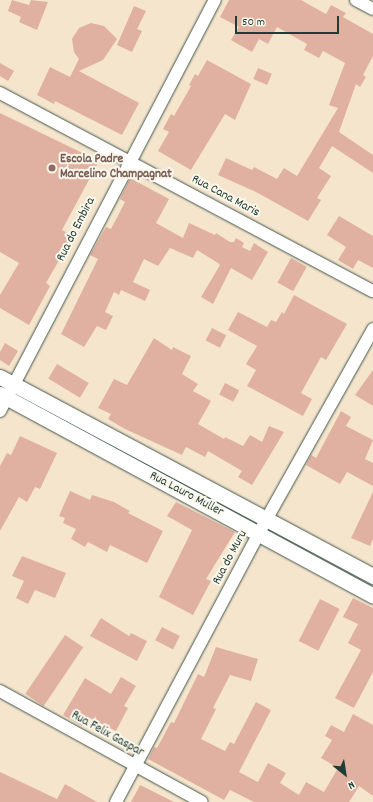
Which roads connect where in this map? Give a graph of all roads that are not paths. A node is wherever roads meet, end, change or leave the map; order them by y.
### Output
1 (215, 0) edge
2 (356, 0) edge
3 (373, 9) edge
4 (0, 93) edge
5 (128, 162) junction
6 (373, 291) edge
7 (373, 329) edge
8 (0, 377) edge
9 (7, 392) edge
10 (0, 411) edge
11 (68, 422) junction
12 (266, 520) junction
13 (259, 534) junction
14 (373, 576) edge
15 (373, 596) edge
16 (0, 691) edge
17 (134, 767) junction
18 (116, 802) edge
19 (202, 802) edge

1 - 5 street, Rua do Embira
2 - 3 street
4 - 5 street, Rua Cana Maris
5 - 6 street, Rua Cana Maris
5 - 9 street, Rua do Embira
7 - 12 street, Rua do Muru
8 - 9 street, Rua Lauro Muller
9 - 10 street, Rua do Embira
9 - 11 street, Rua Lauro Muller
11 - 12 street, Rua Lauro Muller
11 - 13 street, Rua Lauro Muller
12 - 13 street, Rua do Muru
12 - 14 street, Rua Lauro Muller
13 - 15 street, Rua Lauro Muller
13 - 17 street, Rua do Muru
16 - 17 street, Rua Felix Gaspar
17 - 18 street, Rua do Muru
17 - 19 street, Rua Felix Gaspar

